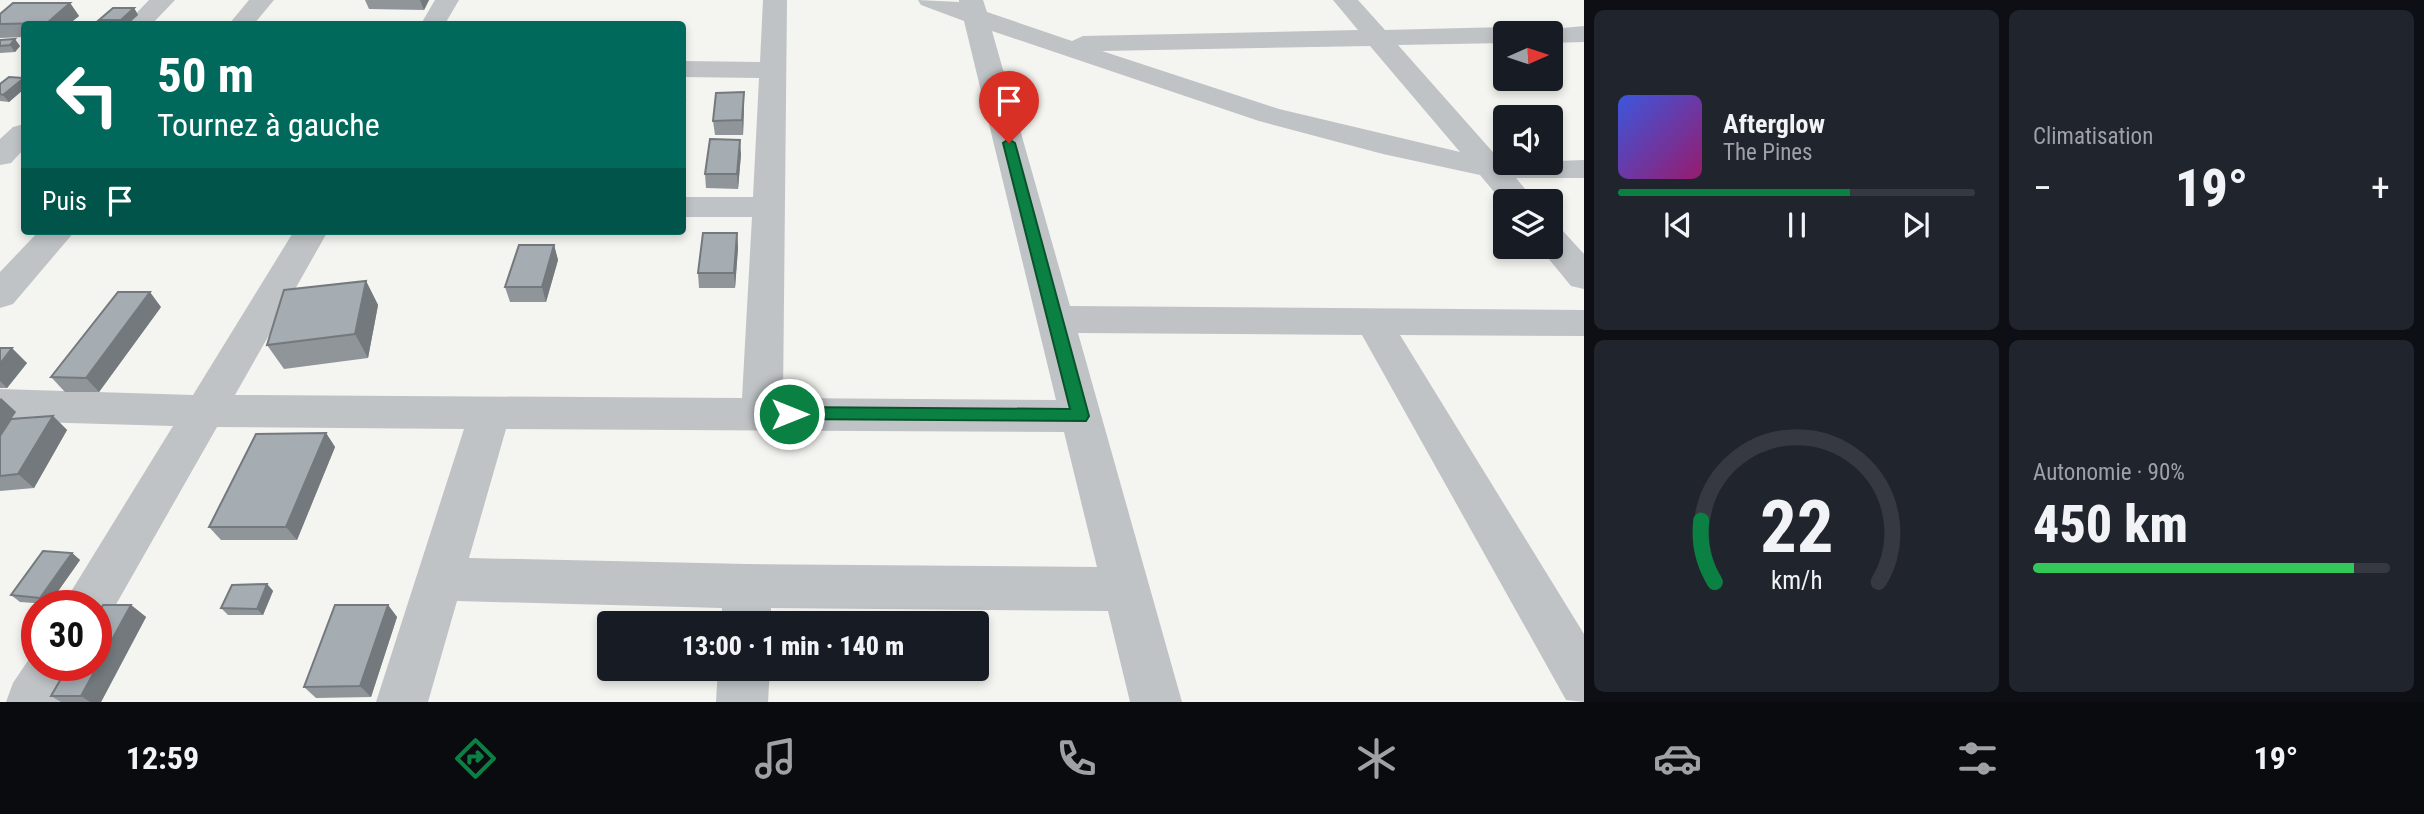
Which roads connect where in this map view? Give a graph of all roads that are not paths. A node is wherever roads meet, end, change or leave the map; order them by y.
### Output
1 (163, 0) edge
2 (262, 0) edge
3 (447, 0) edge
4 (775, 0) edge
5 (930, 0) edge
6 (1345, 0) edge
7 (974, 9) edge
8 (141, 21) edge
9 (244, 21) edge
10 (435, 21) edge
11 (1584, 34) edge
12 (1563, 35) edge
13 (1493, 36) edge
14 (1378, 37) junction
15 (1053, 44) junction
16 (686, 69) edge
17 (772, 70) junction
18 (21, 136) edge
19 (0, 156) edge
20 (1490, 168) junction
21 (1584, 169) edge
22 (1508, 189) edge
23 (686, 207) edge
24 (768, 207) junction
25 (54, 235) edge
26 (309, 235) edge
27 (1563, 253) edge
28 (1584, 276) edge
29 (0, 295) edge
30 (1055, 319) junction
31 (1372, 320) junction
32 (1584, 323) edge
33 (0, 405) edge
34 (205, 411) junction
35 (490, 412) junction
36 (762, 414) junction
37 (1080, 416) junction
38 (441, 579) junction
39 (1126, 589) junction
40 (99, 590) edge
41 (747, 605) edge
42 (44, 681) edge
43 (743, 681) edge
44 (1584, 682) edge
45 (32, 702) edge
46 (402, 702) edge
47 (742, 702) edge
48 (1156, 702) edge

1 - 8 street
2 - 9 street
3 - 10 street
4 - 17 street
5 - 7 street
6 - 14 street
7 - 15 street
7 - 30 street
11 - 12 street
13 - 14 street
14 - 15 street
14 - 20 street
15 - 20 street
16 - 17 street
17 - 24 street
18 - 19 street
20 - 21 street
20 - 22 street
23 - 24 street
24 - 36 street
25 - 29 street
26 - 34 street
27 - 28 street
30 - 31 street
30 - 37 street
31 - 32 street
31 - 44 street
33 - 34 street
34 - 35 street
34 - 40 street
35 - 36 street
35 - 38 street
36 - 37 street
37 - 39 street
38 - 41 street
38 - 46 street
39 - 41 street
39 - 48 street
42 - 45 street
43 - 47 street

